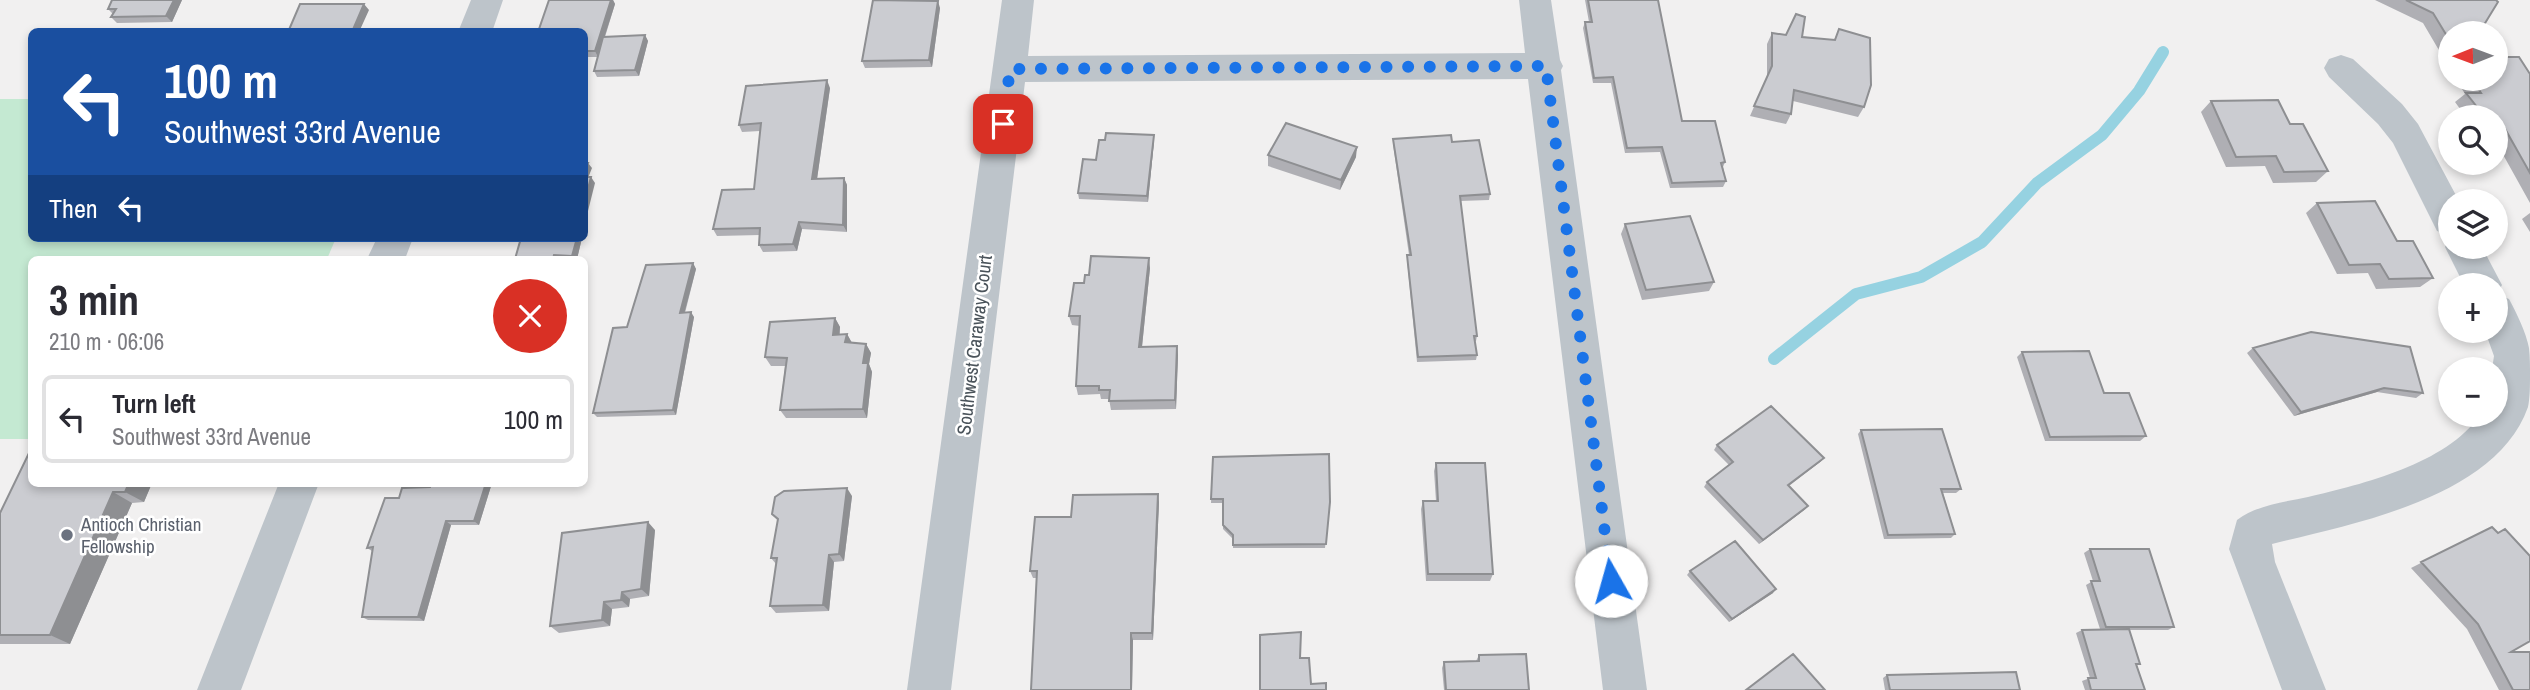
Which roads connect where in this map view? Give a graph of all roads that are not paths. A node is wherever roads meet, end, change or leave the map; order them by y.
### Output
1 (487, 0) edge
2 (1018, 0) edge
3 (1535, 0) edge
4 (476, 28) edge
5 (1546, 66) junction
6 (2341, 68) dead end
7 (1010, 69) junction
8 (2438, 197) edge
9 (2508, 342) edge
10 (297, 487) edge
11 (219, 690) edge
12 (929, 690) edge
13 (1625, 690) edge
14 (2304, 690) edge

1 - 4 street
2 - 7 street, Southwest Caraway Court
3 - 5 street
5 - 7 street
5 - 13 street
6 - 8 street
7 - 12 street, Southwest Caraway Court
9 - 14 street
10 - 11 street

